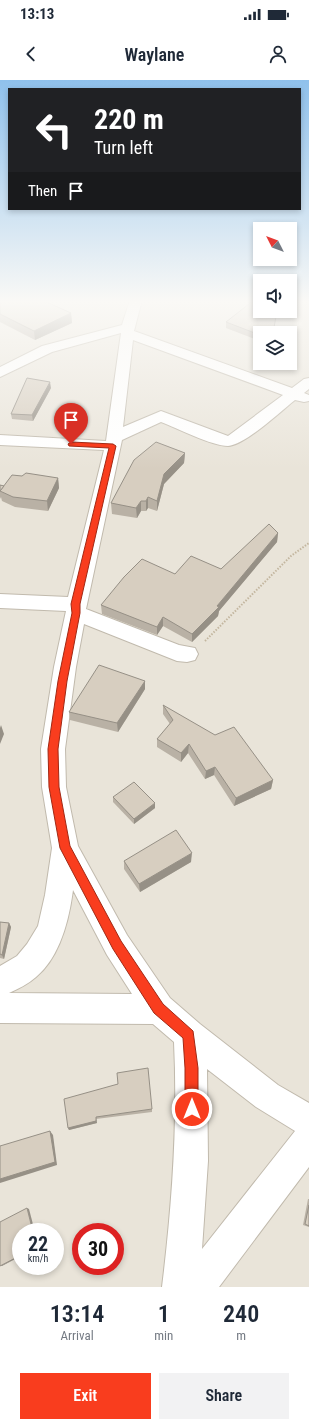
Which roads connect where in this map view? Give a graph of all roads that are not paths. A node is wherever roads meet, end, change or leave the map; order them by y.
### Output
1 (33, 356) edge
2 (124, 356) edge
3 (195, 356) edge
4 (0, 373) edge
5 (309, 382) edge
6 (294, 395) junction
7 (309, 400) edge
8 (0, 440) edge
9 (113, 442) junction
10 (0, 601) edge
11 (76, 608) junction
12 (187, 654) road end
13 (65, 848) junction
14 (0, 982) edge
15 (0, 1008) edge
16 (159, 1009) junction
17 (189, 1035) junction
18 (309, 1121) edge
19 (309, 1140) edge
20 (180, 1287) edge
21 (196, 1287) edge

1 - 4 street
2 - 9 street
3 - 6 street
5 - 6 street
6 - 7 street
6 - 9 street
8 - 9 street
9 - 11 street
10 - 11 street
11 - 12 street
11 - 13 street
13 - 14 street
13 - 16 street
15 - 16 street
16 - 17 street
17 - 18 street
17 - 20 street
19 - 21 street

